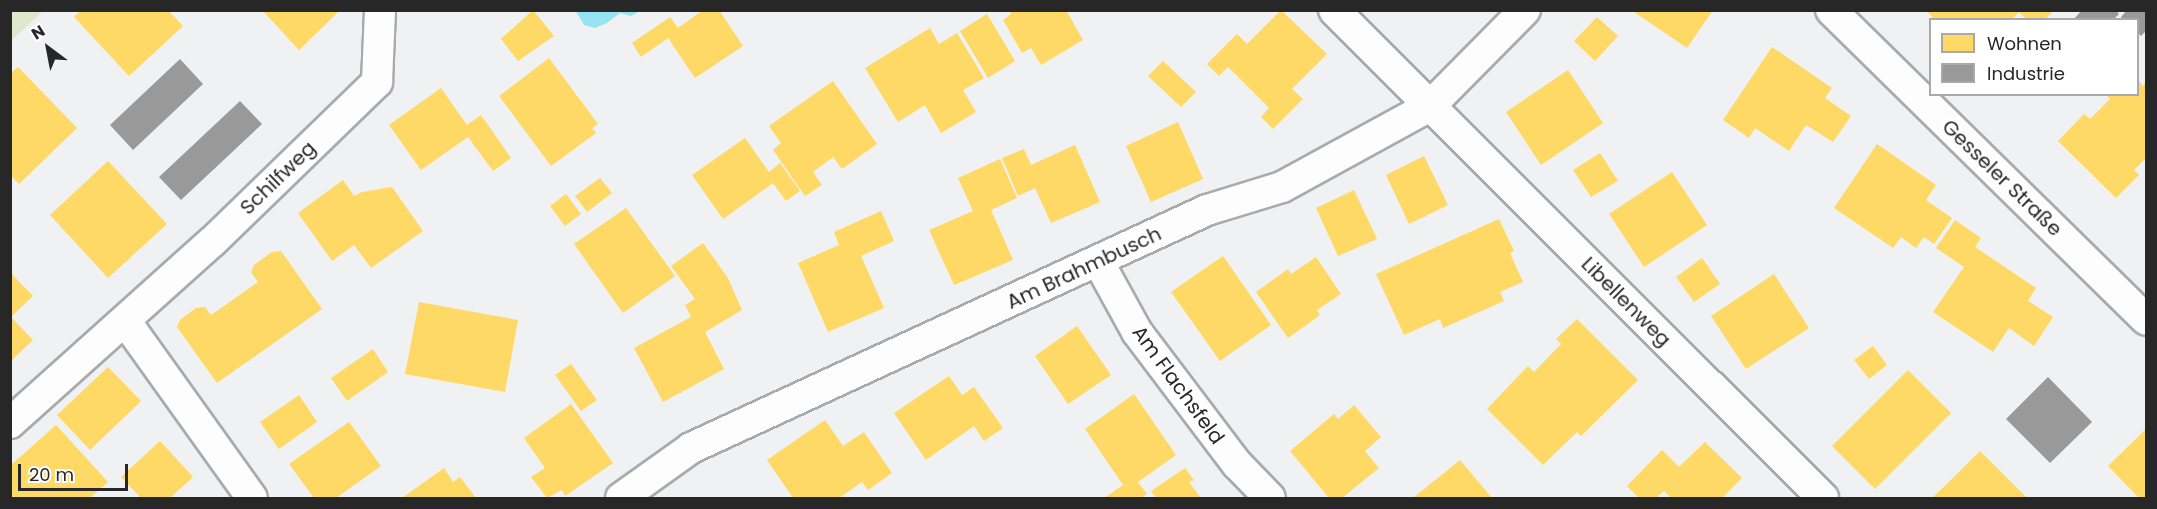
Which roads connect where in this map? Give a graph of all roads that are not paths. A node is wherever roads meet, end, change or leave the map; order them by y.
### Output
1 (380, 10) edge
2 (1334, 10) edge
3 (1526, 10) edge
4 (1831, 10) edge
5 (1430, 106) junction
6 (1098, 261) junction
7 (2146, 320) edge
8 (126, 322) junction
9 (10, 423) edge
10 (252, 498) edge
11 (621, 498) edge
12 (1270, 498) edge
13 (1823, 498) edge

1 - 8 street, Schilfweg
2 - 5 street
3 - 5 street, Am Brahmbusch
4 - 7 street, Gesseler Straße
5 - 6 street, Am Brahmbusch
5 - 13 street, Libellenweg
6 - 11 street, Am Brahmbusch
6 - 12 street, Am Flachsfeld
8 - 9 street, Schilfweg
8 - 10 street

